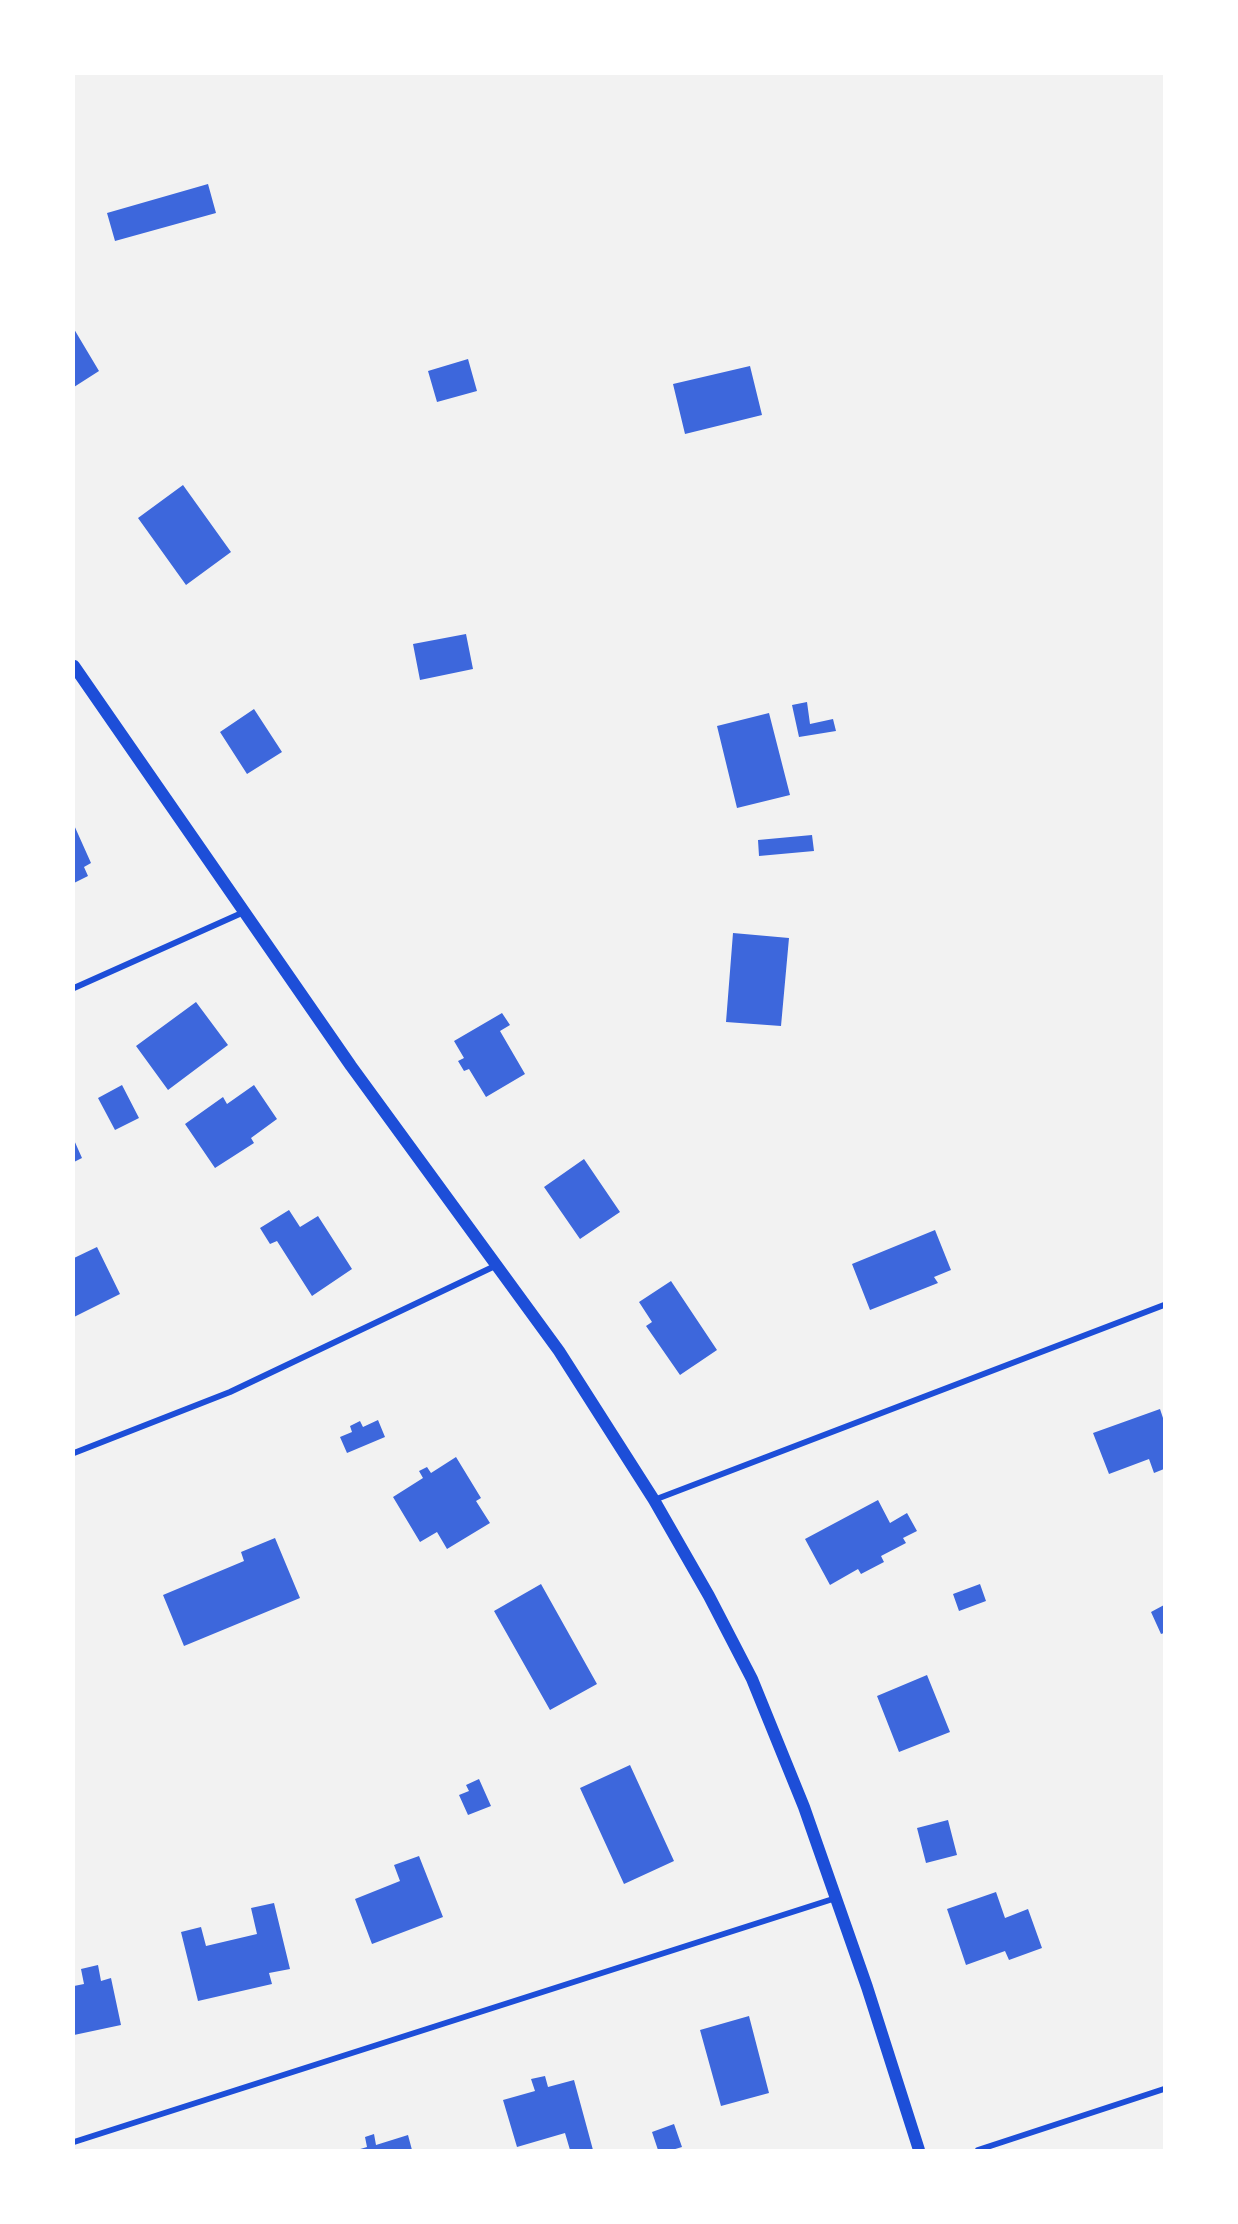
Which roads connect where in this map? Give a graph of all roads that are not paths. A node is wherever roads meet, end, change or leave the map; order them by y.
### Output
1 (74, 666) edge
2 (245, 912) junction
3 (74, 988) edge
4 (495, 1266) junction
5 (1164, 1305) edge
6 (74, 1453) edge
7 (654, 1500) junction
8 (837, 1897) junction
9 (1164, 2089) edge
10 (74, 2142) edge
11 (918, 2151) edge
12 (978, 2151) edge

1 - 2 main road
2 - 3 street
2 - 4 main road
4 - 6 street
4 - 7 main road
5 - 7 street
7 - 8 main road
8 - 10 street
8 - 11 main road
9 - 12 street

